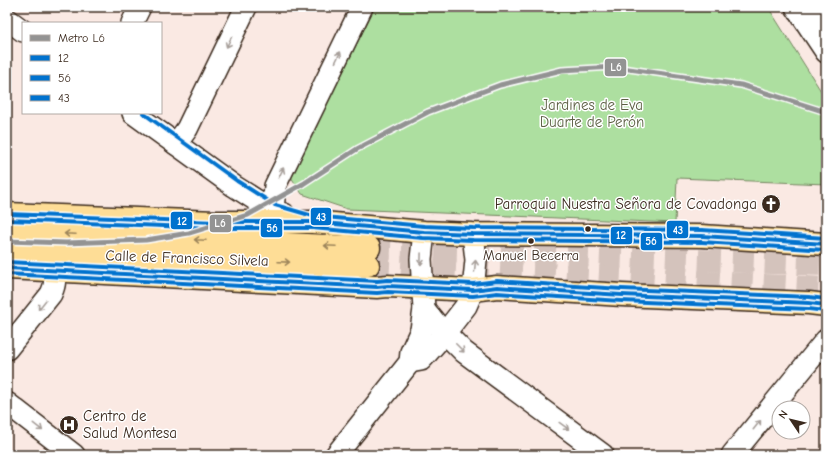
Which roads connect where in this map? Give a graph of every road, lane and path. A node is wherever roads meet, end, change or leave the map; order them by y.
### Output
1 (140, 7) edge
2 (246, 7) edge
3 (362, 7) edge
4 (796, 7) edge
5 (816, 7) edge
6 (7, 19) edge
7 (132, 22) edge
8 (826, 22) edge
9 (22, 30) edge
10 (826, 52) edge
11 (135, 114) edge
12 (176, 144) junction
13 (273, 211) junction
14 (7, 214) edge
15 (312, 222) junction
16 (7, 231) edge
17 (424, 232) junction
18 (473, 234) junction
19 (826, 244) edge
20 (7, 251) edge
21 (7, 268) edge
22 (52, 271) junction
23 (423, 287) junction
24 (473, 290) junction
25 (826, 305) edge
26 (424, 309) junction
27 (445, 333) junction
28 (826, 340) edge
29 (7, 348) edge
30 (410, 362) junction
31 (7, 403) edge
32 (74, 455) edge
33 (336, 455) edge
34 (603, 455) edge
35 (732, 455) edge

1 - 7 street
2 -> 12 street
13 -> 3 street
4 - 10 street
5 - 8 street
6 - 9 street
11 - 12 street
12 - 13 street
13 - 15 street
14 - 15 main road
15 - 17 main road
20 -> 16 main road, Calle de Francisco Silvela
17 - 18 main road
17 -> 23 street
18 - 19 main road
24 -> 18 street
21 - 22 main road, Calle de Francisco Silvela
22 - 23 main road, Calle de Francisco Silvela
22 -> 29 street
23 - 24 main road, Calle de Francisco Silvela
23 - 26 street
24 - 25 main road, Calle de Francisco Silvela
24 - 27 street
26 - 27 street
26 - 30 street
27 - 30 street
27 -> 34 street
35 -> 28 street
30 - 33 street
31 -> 32 street

